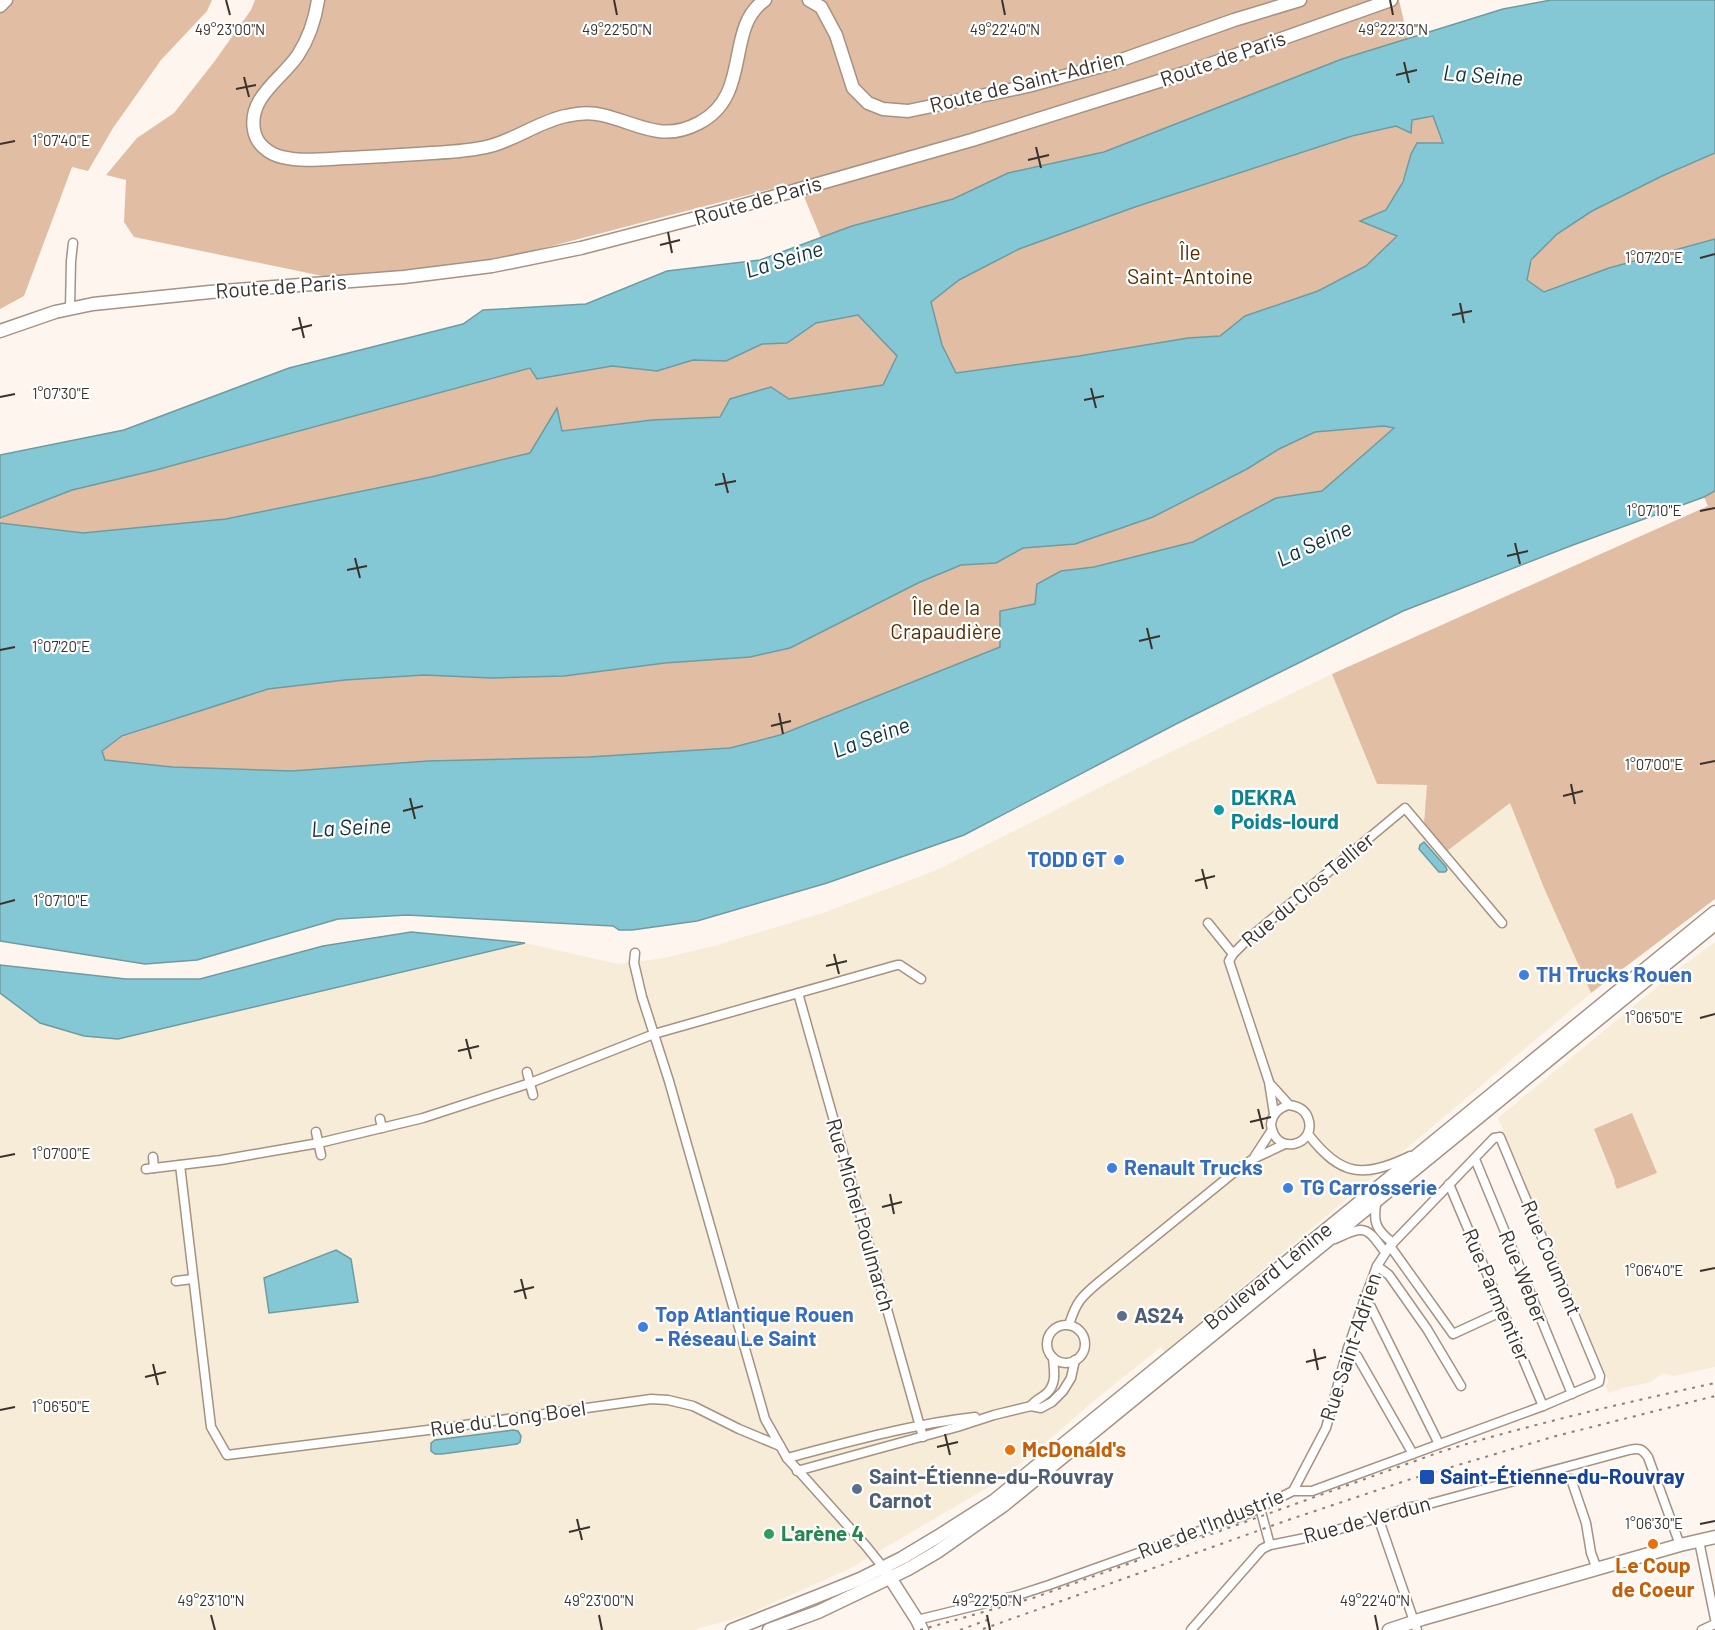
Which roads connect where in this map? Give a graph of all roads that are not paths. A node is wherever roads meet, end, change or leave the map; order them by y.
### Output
1 (6, 0) edge
2 (318, 0) edge
3 (765, 0) edge
4 (809, 0) edge
5 (1300, 0) edge
6 (1391, 0) edge
7 (0, 6) edge
8 (73, 243) dead end
9 (70, 308) junction
10 (0, 331) edge
11 (1715, 912) edge
12 (1502, 923) dead end
13 (1208, 924) dead end
14 (1715, 924) edge
15 (635, 953) dead end
16 (1233, 954) junction
17 (921, 979) dead end
18 (798, 993) junction
19 (654, 1034) junction
20 (527, 1072) dead end
21 (1269, 1082) junction
22 (530, 1083) junction
23 (533, 1095) dead end
24 (1289, 1106) junction
25 (1274, 1114) junction
26 (1272, 1130) junction
27 (316, 1132) dead end
28 (1308, 1134) junction
29 (1498, 1136) joint
30 (319, 1143) junction
31 (1285, 1144) junction
32 (1419, 1152) junction
33 (321, 1155) dead end
34 (153, 1157) dead end
35 (1253, 1159) junction
36 (1475, 1159) junction
37 (180, 1165) junction
38 (1449, 1184) junction
39 (1377, 1200) junction
40 (1324, 1244) junction
41 (1389, 1247) junction
42 (1377, 1266) junction
43 (194, 1279) junction
44 (176, 1281) dead end
45 (1364, 1301) junction
46 (1503, 1311) junction
47 (1069, 1324) junction
48 (1348, 1348) junction
49 (1053, 1358) junction
50 (1075, 1360) junction
51 (1601, 1381) joint
52 (1461, 1386) dead end
53 (1572, 1394) junction
54 (1030, 1406) junction
55 (1543, 1406) junction
56 (994, 1415) junction
57 (920, 1426) junction
58 (923, 1437) junction
59 (1440, 1444) junction
60 (780, 1446) junction
61 (1413, 1454) junction
62 (787, 1458) junction
63 (797, 1471) junction
64 (1571, 1479) dead end
65 (1293, 1491) junction
66 (1260, 1508) junction
67 (1378, 1517) junction
68 (1715, 1537) edge
69 (1699, 1541) junction
70 (1270, 1545) junction
71 (1680, 1545) junction
72 (882, 1566) junction
73 (1597, 1569) junction
74 (890, 1578) junction
75 (1715, 1619) edge
76 (1715, 1624) edge
77 (920, 1625) edge
78 (1415, 1626) edge
79 (732, 1630) edge
80 (769, 1630) edge
81 (1191, 1630) edge
82 (1389, 1630) edge
83 (1702, 1630) edge

1 - 7 main road
2 - 3 main road
4 - 5 main road, Route de Saint-Adrien
6 - 9 main road, Route de Paris
8 - 9 street
9 - 10 main road, Route de Paris
11 - 32 main road, Boulevard Lénine
12 - 16 street, Rue du Clos Tellier
13 - 16 street
14 - 39 main road, Boulevard Lénine
15 - 19 street
16 - 21 street, Rue du Clos Tellier
17 - 18 street
18 - 19 street
18 - 57 street, Rue Michel Poulmarch
19 - 22 street
19 - 60 street
20 - 22 street
21 - 24 street, Rue du Clos Tellier
21 - 25 street, Rue du Clos Tellier
22 - 23 street
22 - 30 street
24 - 25 street
24 - 28 street, Rue du Clos Tellier
25 - 26 street, Rue du Clos Tellier
26 - 31 street
26 - 35 street, Rue du Clos Tellier
27 - 30 street
28 - 31 street, Rue du Clos Tellier
28 - 32 street
29 - 36 street, Rue Saint-Adrien
29 - 51 street, Rue Coumont
30 - 33 street
30 - 37 street
31 - 35 street, Rue du Clos Tellier
32 - 72 main road, Boulevard Lénine
34 - 37 street
35 - 47 street, Rue du Clos Tellier
36 - 38 street, Rue Saint-Adrien
36 - 53 street, Rue Weber
37 - 43 street
38 - 41 street, Rue Saint-Adrien
38 - 46 street, Rue Parmentier
39 - 40 main road, Boulevard Lénine
39 - 41 street
40 - 41 street
40 - 74 main road, Boulevard Lénine
41 - 42 street, Rue Saint-Adrien
41 - 46 street
42 - 45 street, Rue Saint-Adrien
42 - 52 street
43 - 44 street
43 - 60 street, Rue du Long Boel
45 - 48 street, Rue Saint-Adrien
45 - 59 street
46 - 55 street, Rue Parmentier
47 - 49 street, Rue du Clos Tellier
47 - 50 street, Rue du Clos Tellier
48 - 61 street
48 - 65 street, Rue Saint-Adrien
49 - 50 street
49 - 54 street, Rue du Clos Tellier
50 - 54 street, Rue du Clos Tellier
51 - 53 street, Rue de l'Industrie
53 - 55 street, Rue de l'Industrie
54 - 56 street, Rue du Clos Tellier
55 - 59 street, Rue de l'Industrie
56 - 57 street, Rue du Clos Tellier
56 - 58 street, Rue du Clos Tellier
57 - 58 street, Rue Michel Poulmarch
57 - 62 street, Rue du Clos Tellier
58 - 63 street, Rue du Clos Tellier
59 - 61 street, Rue de l'Industrie
60 - 62 street
61 - 65 street, Rue de l'Industrie
62 - 63 street
63 - 72 street
64 - 73 street
65 - 66 street, Rue de l'Industrie
66 - 70 street
66 - 77 street, Rue de l'Industrie
67 - 70 street, Rue de Verdun
67 - 71 street, Rue de Verdun
67 - 78 street
68 - 69 main road
69 - 71 main road
69 - 75 street
70 - 81 street
71 - 73 main road
72 - 74 main road
72 - 79 main road, Boulevard Lénine
73 - 78 main road
74 - 77 main road
74 - 80 main road, Boulevard Lénine
76 - 83 street
78 - 82 main road

